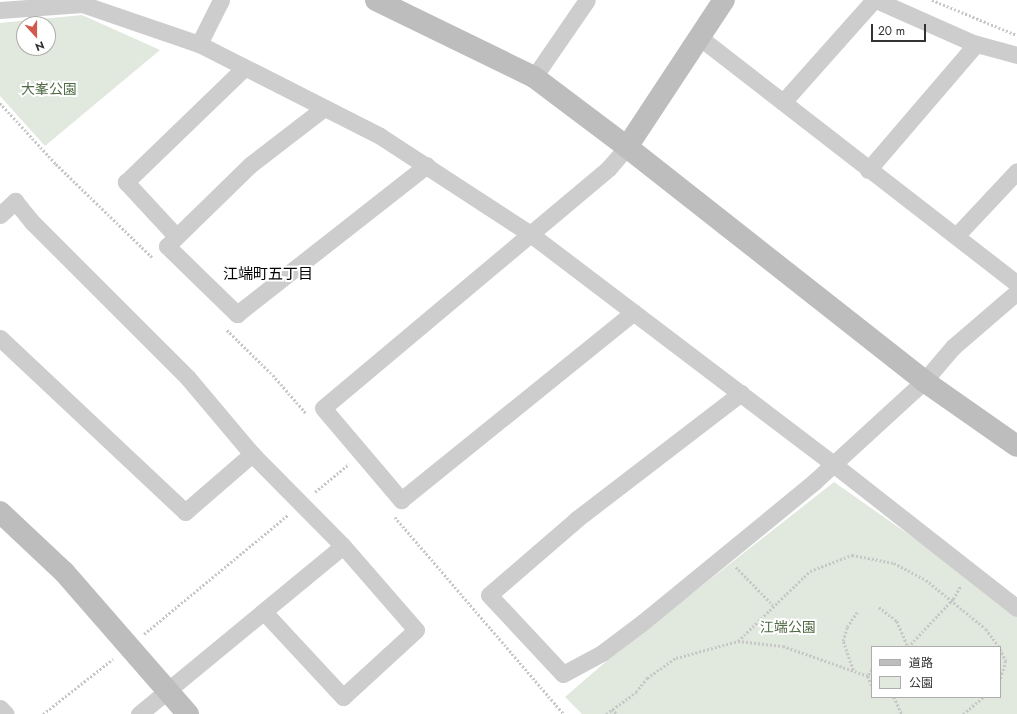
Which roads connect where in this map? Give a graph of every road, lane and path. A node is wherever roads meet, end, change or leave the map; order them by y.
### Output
1 (221, 0) edge
2 (376, 0) edge
3 (587, 0) edge
4 (724, 0) edge
5 (875, 0) edge
6 (932, 0) edge
7 (0, 10) edge
8 (1017, 35) edge
9 (699, 37) junction
10 (199, 44) junction
11 (976, 44) junction
12 (1017, 55) edge
13 (244, 68) junction
14 (534, 78) junction
15 (783, 102) junction
16 (0, 103) edge
17 (324, 108) junction
18 (627, 147) junction
19 (427, 165) junction
20 (868, 170) junction
21 (1017, 171) edge
22 (0, 215) edge
23 (529, 233) junction
24 (176, 236) junction
25 (956, 236) junction
26 (153, 258) dead end
27 (1017, 284) edge
28 (1017, 292) edge
29 (634, 312) junction
30 (222, 325) dead end
31 (0, 338) edge
32 (924, 381) junction
33 (741, 393) junction
34 (309, 416) dead end
35 (1017, 446) edge
36 (252, 454) junction
37 (345, 458) dead end
38 (832, 463) junction
39 (350, 464) junction
40 (355, 470) dead end
41 (315, 492) dead end
42 (0, 512) edge
43 (391, 512) dead end
44 (290, 513) dead end
45 (343, 546) junction
46 (725, 555) junction
47 (968, 572) junction
48 (952, 600) junction
49 (773, 605) junction
50 (879, 607) dead end
51 (1017, 608) edge
52 (264, 612) junction
53 (856, 612) dead end
54 (144, 634) dead end
55 (738, 641) junction
56 (908, 646) edge
57 (909, 646) edge
58 (999, 646) edge
59 (1001, 650) edge
60 (118, 655) dead end
61 (853, 671) junction
62 (871, 672) edge
63 (868, 676) junction
64 (1001, 678) edge
65 (871, 684) edge
66 (168, 689) junction
67 (894, 698) edge
68 (983, 698) edge
69 (0, 708) edge
70 (612, 710) junction
71 (6, 714) edge
72 (43, 714) edge
73 (139, 714) edge
74 (188, 714) edge
75 (564, 714) edge
76 (606, 714) edge
77 (616, 714) edge
78 (902, 714) edge
79 (963, 714) edge

1 - 10 street
2 - 14 street
3 - 14 street
4 - 9 street
5 - 11 street
5 - 15 street
6 - 8 path
7 - 10 street
9 - 15 street
9 - 18 street
10 - 13 street
11 - 12 street
11 - 20 street
13 - 17 street
13 - 24 street
14 - 18 street
15 - 20 street
16 - 26 path
17 - 19 street
17 - 24 street
18 - 23 street
18 - 32 street
19 - 23 street
19 - 24 street
20 - 25 street
21 - 25 street
22 - 36 street
23 - 29 street
23 - 29 street
25 - 27 street
28 - 32 street
29 - 33 street
30 - 34 path
31 - 36 street
32 - 35 street
32 - 38 street
33 - 38 street
33 - 46 street
36 - 45 street
37 - 39 path
38 - 46 street
38 - 47 street
39 - 40 path
39 - 41 path
42 - 66 street
43 - 75 path
44 - 54 path
45 - 52 street
45 - 52 street
46 - 49 path
47 - 48 path
47 - 51 street
48 - 49 path
48 - 57 path
48 - 58 path
49 - 55 path
50 - 56 path
52 - 66 street
53 - 61 path
55 - 61 path
55 - 70 path
59 - 64 path
60 - 72 path
61 - 63 path
62 - 63 path
63 - 65 path
66 - 73 street
66 - 74 street
67 - 78 path
68 - 79 path
69 - 71 street
70 - 76 path
70 - 77 path

